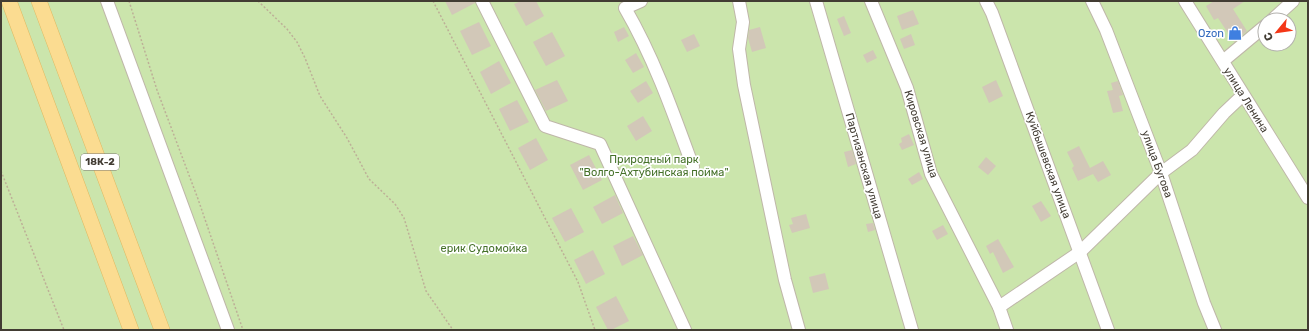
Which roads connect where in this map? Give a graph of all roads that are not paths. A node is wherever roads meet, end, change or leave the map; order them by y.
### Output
1 (9, 1) edge
2 (39, 1) edge
3 (107, 1) edge
4 (482, 1) edge
5 (641, 1) edge
6 (739, 1) edge
7 (816, 1) edge
8 (871, 1) edge
9 (986, 1) edge
10 (1092, 1) edge
11 (1185, 1) edge
12 (1293, 1) edge
13 (623, 4) edge
14 (1281, 12) edge
15 (1257, 33) edge
16 (1223, 61) junction
17 (1243, 95) junction
18 (693, 166) dead end
19 (1161, 173) junction
20 (1308, 198) edge
21 (1080, 252) junction
22 (999, 308) junction
23 (131, 330) edge
24 (162, 330) edge
25 (228, 330) edge
26 (685, 330) edge
27 (799, 330) edge
28 (912, 330) edge
29 (1007, 330) edge
30 (1108, 330) edge
31 (1216, 330) edge

1 - 23 main road, 18К-2
2 - 24 main road, 18К-2
3 - 25 street
4 - 26 street
5 - 13 street
6 - 27 street
7 - 28 street, Партизанская улица
8 - 22 street, Кировская улица
9 - 21 street, Куйбышевская улица
10 - 19 street, улица Бугова
11 - 16 street, улица Ленина
12 - 14 street
13 - 18 street
15 - 16 street
16 - 17 street, улица Ленина
17 - 19 street
17 - 20 street, улица Ленина
19 - 21 street
19 - 31 street, улица Бугова
21 - 22 street
21 - 30 street, Куйбышевская улица
22 - 29 street, Кировская улица

